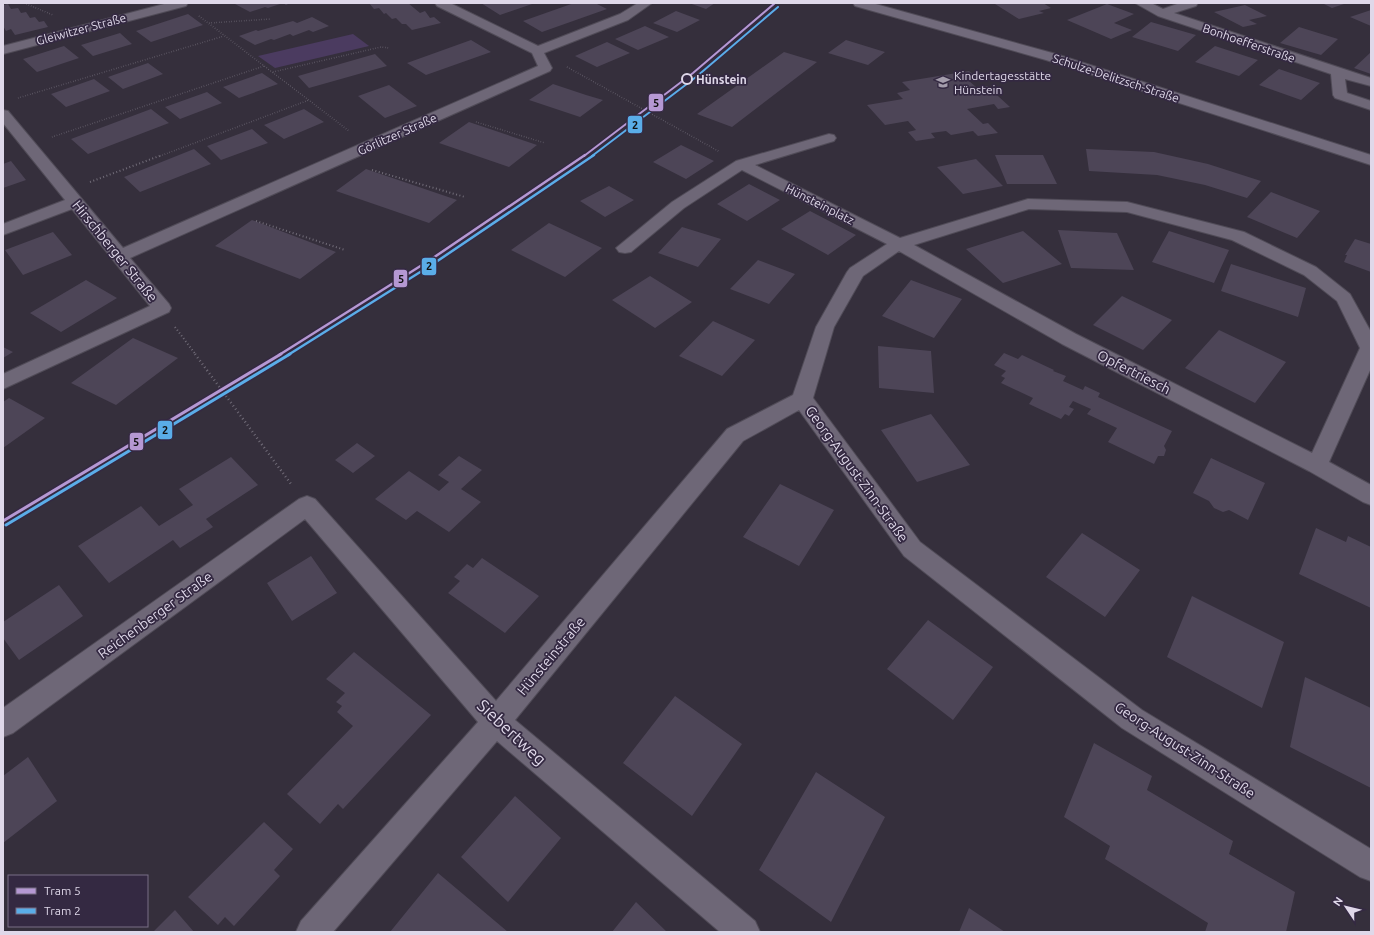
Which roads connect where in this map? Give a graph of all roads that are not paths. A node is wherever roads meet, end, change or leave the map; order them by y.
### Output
1 (182, 3) edge
2 (441, 3) edge
3 (646, 3) edge
4 (859, 3) edge
5 (1141, 3) edge
6 (1192, 3) edge
7 (1162, 13) junction
8 (3, 50) edge
9 (537, 51) junction
10 (1337, 72) junction
11 (1371, 82) edge
12 (1371, 106) edge
13 (3, 114) edge
14 (829, 138) dead end
15 (1371, 160) edge
16 (742, 164) junction
17 (71, 196) junction
18 (3, 230) edge
19 (899, 244) junction
20 (625, 248) dead end
21 (120, 256) junction
22 (3, 382) edge
23 (802, 399) junction
24 (1317, 465) junction
25 (1371, 496) edge
26 (307, 505) joint
27 (496, 722) junction
28 (3, 724) edge
29 (1371, 866) edge
30 (312, 932) edge
31 (744, 932) edge

1 - 8 street, Gleiwitzer Straße
2 - 9 street
3 - 9 street
4 - 15 main road, Schulze-Delitzsch-Straße
5 - 7 street, Bonhoefferstraße
6 - 7 street
7 - 10 street, Bonhoefferstraße
9 - 21 street, Görlitzer Straße
10 - 11 street, Bonhoefferstraße
10 - 12 street
13 - 17 street, Hirschberger Straße
14 - 16 street
16 - 19 street, Hünsteinplatz
16 - 20 street
17 - 18 street
17 - 21 street, Hirschberger Straße
19 - 23 street, Georg-August-Zinn-Straße
19 - 24 street, Opfertriesch
19 - 24 street, Georg-August-Zinn-Straße
21 - 22 street, Hirschberger Straße
23 - 27 street, Hünsteinstraße
23 - 29 street, Georg-August-Zinn-Straße
24 - 25 street, Opfertriesch
26 - 27 street, Siebertweg
26 - 28 street, Reichenberger Straße
27 - 30 street, Hünsteinstraße
27 - 31 street, Siebertweg

